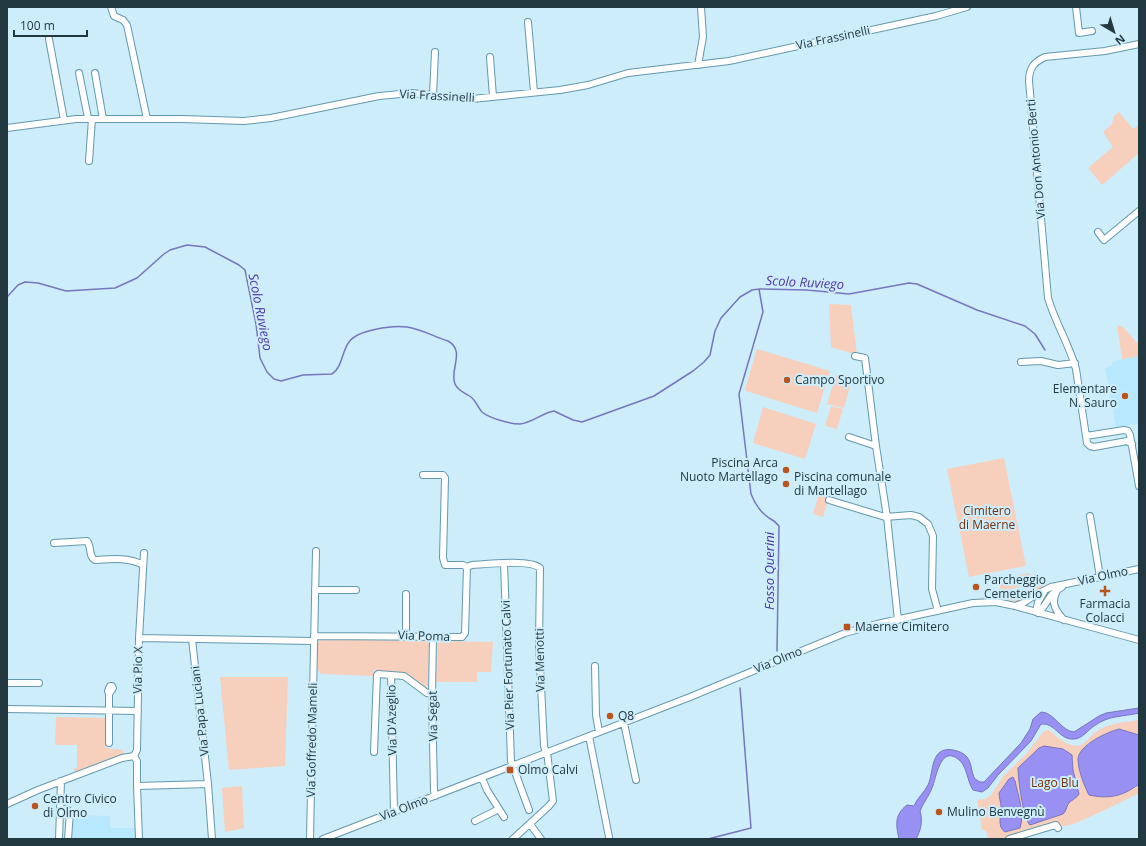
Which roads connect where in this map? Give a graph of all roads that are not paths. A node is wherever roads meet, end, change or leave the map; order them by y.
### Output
1 (111, 7) edge
2 (701, 7) edge
3 (967, 7) edge
4 (1076, 7) edge
5 (528, 22) dead end
6 (1092, 31) dead end
7 (49, 38) dead end
8 (1139, 44) edge
9 (435, 52) dead end
10 (490, 57) dead end
11 (698, 65) junction
12 (79, 73) dead end
13 (95, 73) dead end
14 (534, 92) junction
15 (433, 95) junction
16 (493, 96) junction
17 (90, 119) junction
18 (103, 119) junction
19 (147, 119) junction
20 (64, 120) junction
21 (7, 128) edge
22 (89, 160) dead end
23 (1139, 211) edge
24 (1098, 232) dead end
25 (855, 356) dead end
26 (1074, 360) junction
27 (1021, 362) dead end
28 (1086, 436) junction
29 (849, 437) dead end
30 (876, 446) junction
31 (1135, 448) edge
32 (423, 475) dead end
33 (1139, 486) edge
34 (829, 500) dead end
35 (1090, 516) dead end
36 (887, 518) junction
37 (54, 543) dead end
38 (316, 551) dead end
39 (144, 553) dead end
40 (504, 563) junction
41 (143, 565) junction
42 (467, 567) junction
43 (1139, 569) edge
44 (1100, 577) junction
45 (1067, 584) junction
46 (1060, 588) junction
47 (1047, 589) junction
48 (315, 590) junction
49 (356, 590) dead end
50 (406, 594) dead end
51 (1016, 606) junction
52 (938, 611) junction
53 (1037, 612) junction
54 (898, 620) junction
55 (1064, 620) junction
56 (406, 636) junction
57 (434, 637) junction
58 (139, 638) junction
59 (314, 638) junction
60 (192, 639) junction
61 (1139, 640) edge
62 (595, 666) dead end
63 (391, 675) junction
64 (7, 683) edge
65 (39, 683) dead end
66 (109, 694) dead end
67 (432, 694) junction
68 (7, 709) edge
69 (109, 710) junction
70 (138, 710) junction
71 (624, 722) junction
72 (599, 732) junction
73 (589, 736) junction
74 (109, 743) dead end
75 (374, 752) dead end
76 (547, 752) junction
77 (134, 756) junction
78 (512, 766) junction
79 (482, 778) junction
80 (636, 780) dead end
81 (61, 781) junction
82 (208, 784) junction
83 (137, 785) junction
84 (436, 796) junction
85 (7, 804) edge
86 (60, 809) junction
87 (499, 809) junction
88 (529, 810) dead end
89 (394, 812) junction
90 (504, 817) dead end
91 (475, 821) dead end
92 (530, 824) junction
93 (1058, 828) dead end
94 (609, 837) dead end
95 (58, 839) edge
96 (68, 839) edge
97 (139, 839) edge
98 (212, 839) edge
99 (310, 839) edge
100 (325, 839) edge
101 (513, 839) edge
102 (541, 839) edge
103 (1009, 839) edge

1 - 19 street
2 - 11 street
3 - 11 street, Via Frassinelli
4 - 6 street
5 - 14 street
7 - 20 street
8 - 26 street, Via Don Antonio Berti
9 - 15 street
10 - 16 street
11 - 14 street, Via Frassinelli
12 - 17 street
13 - 18 street
14 - 16 street, Via Frassinelli
15 - 16 street, Via Frassinelli
15 - 19 street, Via Frassinelli
17 - 18 street, Via Frassinelli
17 - 20 street, Via Frassinelli
17 - 22 street
18 - 19 street, Via Frassinelli
20 - 21 street, Via Frassinelli
23 - 24 street
25 - 30 street
26 - 27 street
26 - 28 street, Via Don Antonio Berti
28 - 31 street
28 - 31 street
29 - 30 street
30 - 36 street
31 - 33 street
32 - 42 street
34 - 36 street
35 - 44 street
36 - 52 street
36 - 54 street
37 - 41 street
38 - 48 street, Via Goffredo Mameli
39 - 41 street, Via Pio X
40 - 42 street
40 - 76 street, Via Menotti
40 - 78 street, Via Pier Fortunato Calvi
41 - 58 street, Via Pio X
42 - 57 street, Via Poma
43 - 44 street, Via Olmo
44 - 45 street, Via Olmo
45 - 46 street, Via Olmo
45 - 47 street, Via Olmo
46 - 53 street, Via Olmo
46 - 55 street
47 - 51 street, Via Olmo
47 - 53 street
48 - 49 street
48 - 59 street, Via Goffredo Mameli
50 - 56 street
51 - 52 street, Via Olmo
51 - 53 street, Via Olmo
52 - 54 street, Via Olmo
53 - 55 street
54 - 71 street, Via Olmo
55 - 61 street
56 - 57 street, Via Poma
56 - 59 street, Via Poma
57 - 67 street, Via Segat
58 - 60 street, Via Poma
58 - 70 street, Via Pio X
59 - 60 street, Via Poma
59 - 99 street, Via Goffredo Mameli
60 - 82 street, Via Papa Luciani
62 - 72 street
63 - 67 street, Via D'Azeglio
63 - 75 street
63 - 89 street, Via D'Azeglio
64 - 65 street
66 - 69 street
67 - 84 street, Via Segat
68 - 69 street
69 - 70 street
69 - 74 street
70 - 77 street, Via Pio X
71 - 72 street, Via Olmo
71 - 80 street
72 - 73 street, Via Olmo
73 - 76 street, Via Olmo
73 - 94 street
76 - 78 street, Via Olmo
76 - 92 street, Via Menotti
77 - 81 street
77 - 83 street, Via Pio X
78 - 79 street, Via Olmo
78 - 88 street
79 - 84 street, Via Olmo
79 - 87 street
81 - 85 street
81 - 86 street
82 - 83 street
82 - 98 street, Via Papa Luciani
83 - 97 street, Via Pio X
84 - 89 street, Via Olmo
86 - 95 street
86 - 96 street
87 - 90 street
87 - 91 street
89 - 100 street, Via Olmo
92 - 101 street
92 - 102 street
93 - 103 street

